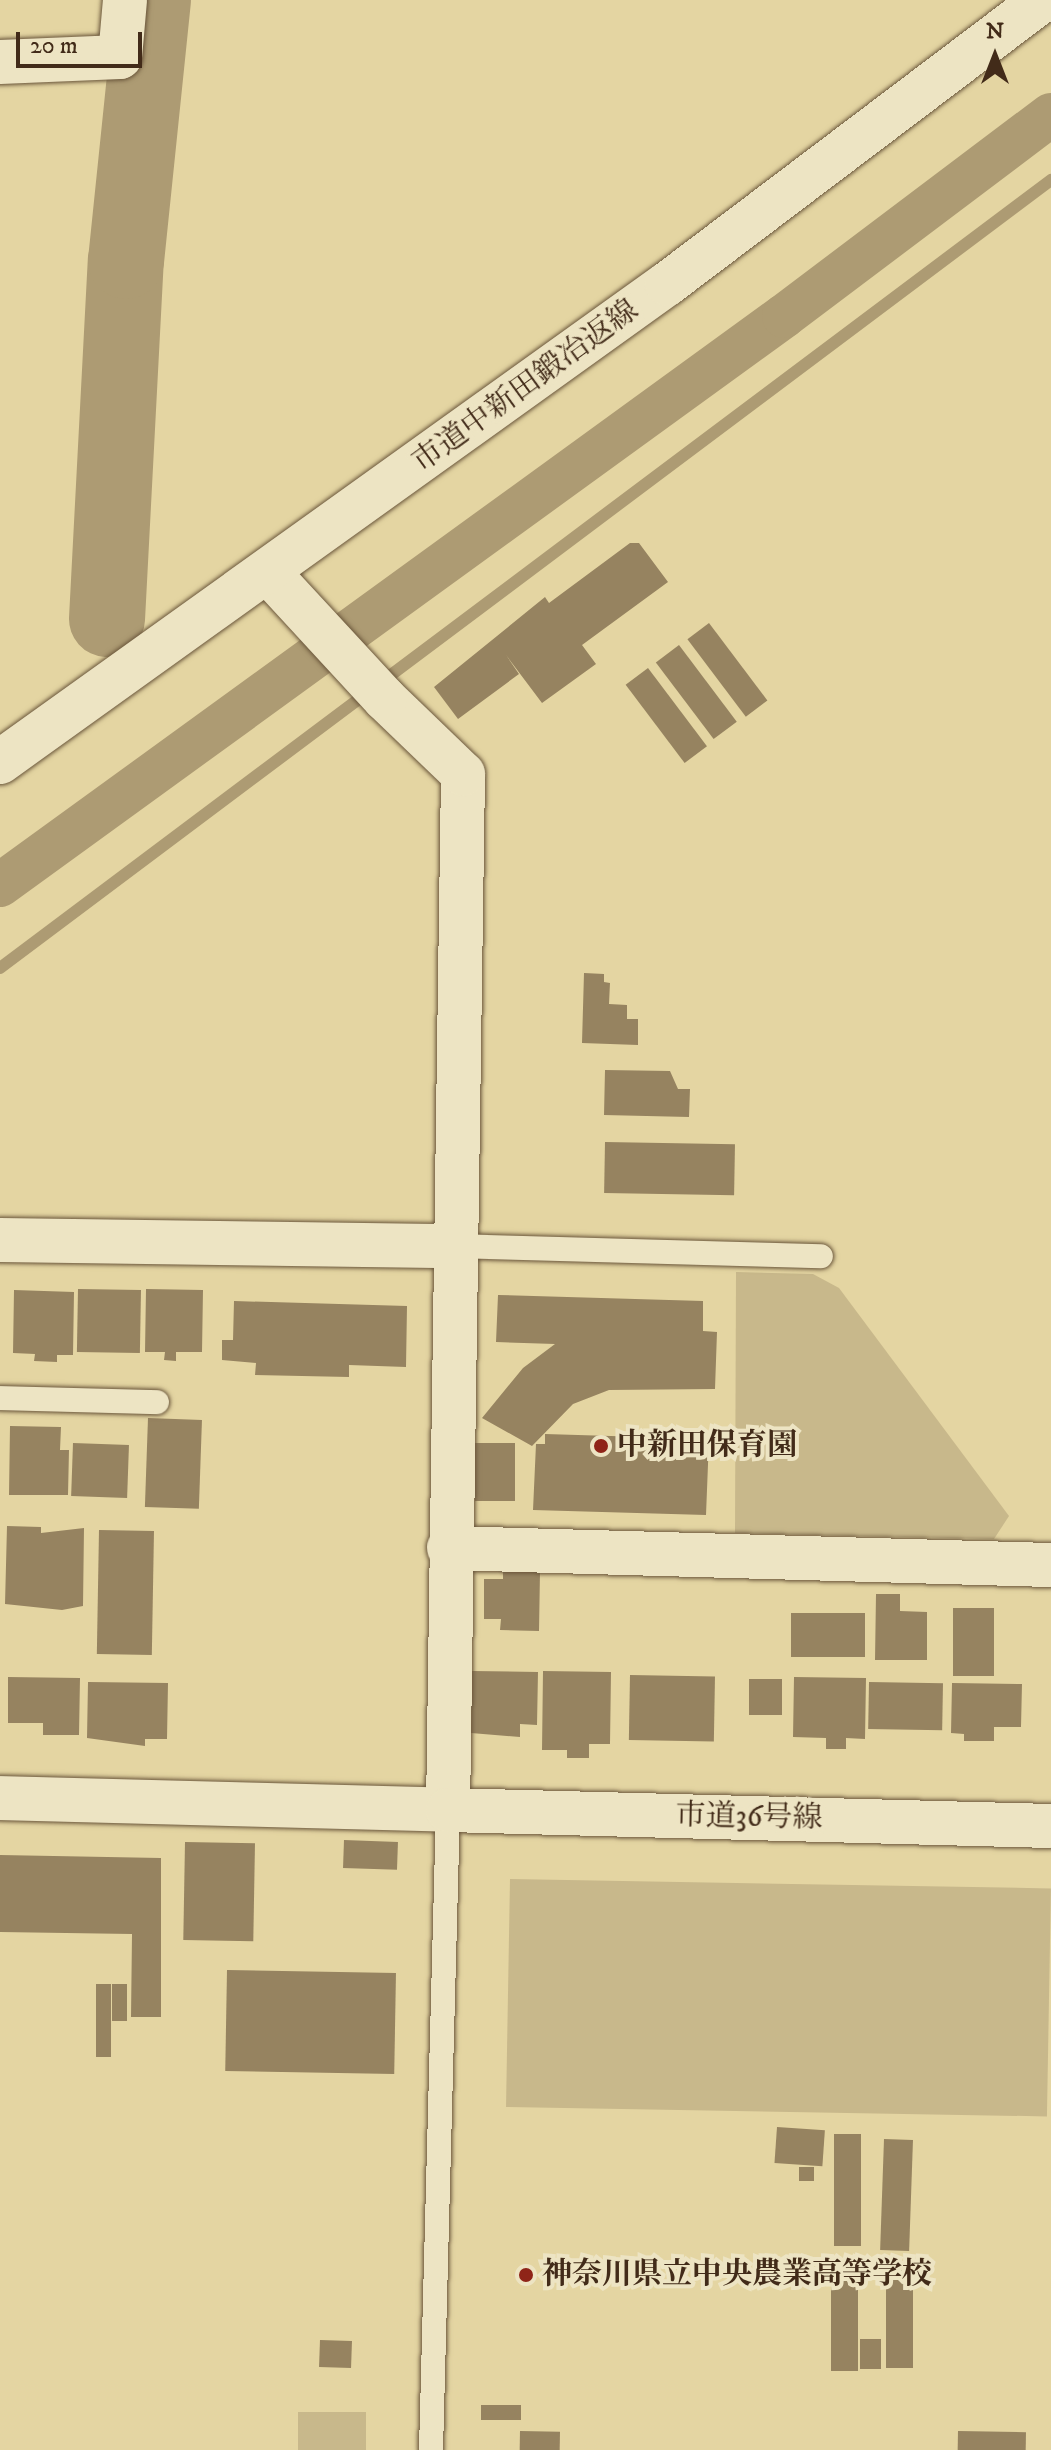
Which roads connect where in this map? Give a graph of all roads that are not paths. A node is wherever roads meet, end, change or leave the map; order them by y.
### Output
1 (125, 0) edge
2 (1043, 0) edge
3 (0, 62) edge
4 (268, 572) junction
5 (0, 762) edge
6 (0, 1240) edge
7 (455, 1246) junction
8 (821, 1256) dead end
9 (0, 1398) edge
10 (157, 1402) dead end
11 (449, 1548) junction
12 (1051, 1565) edge
13 (0, 1798) edge
14 (448, 1810) junction
15 (1051, 1826) edge
16 (431, 2450) edge

1 - 3 street
2 - 4 street, 市道中新田鍛冶返線
4 - 5 street, 市道中新田鍛冶返線
4 - 7 street
6 - 7 street
7 - 8 lane
7 - 11 street
9 - 10 lane
11 - 12 street
11 - 14 street
13 - 14 street, 市道36号線
14 - 15 street, 市道36号線
14 - 16 lane

